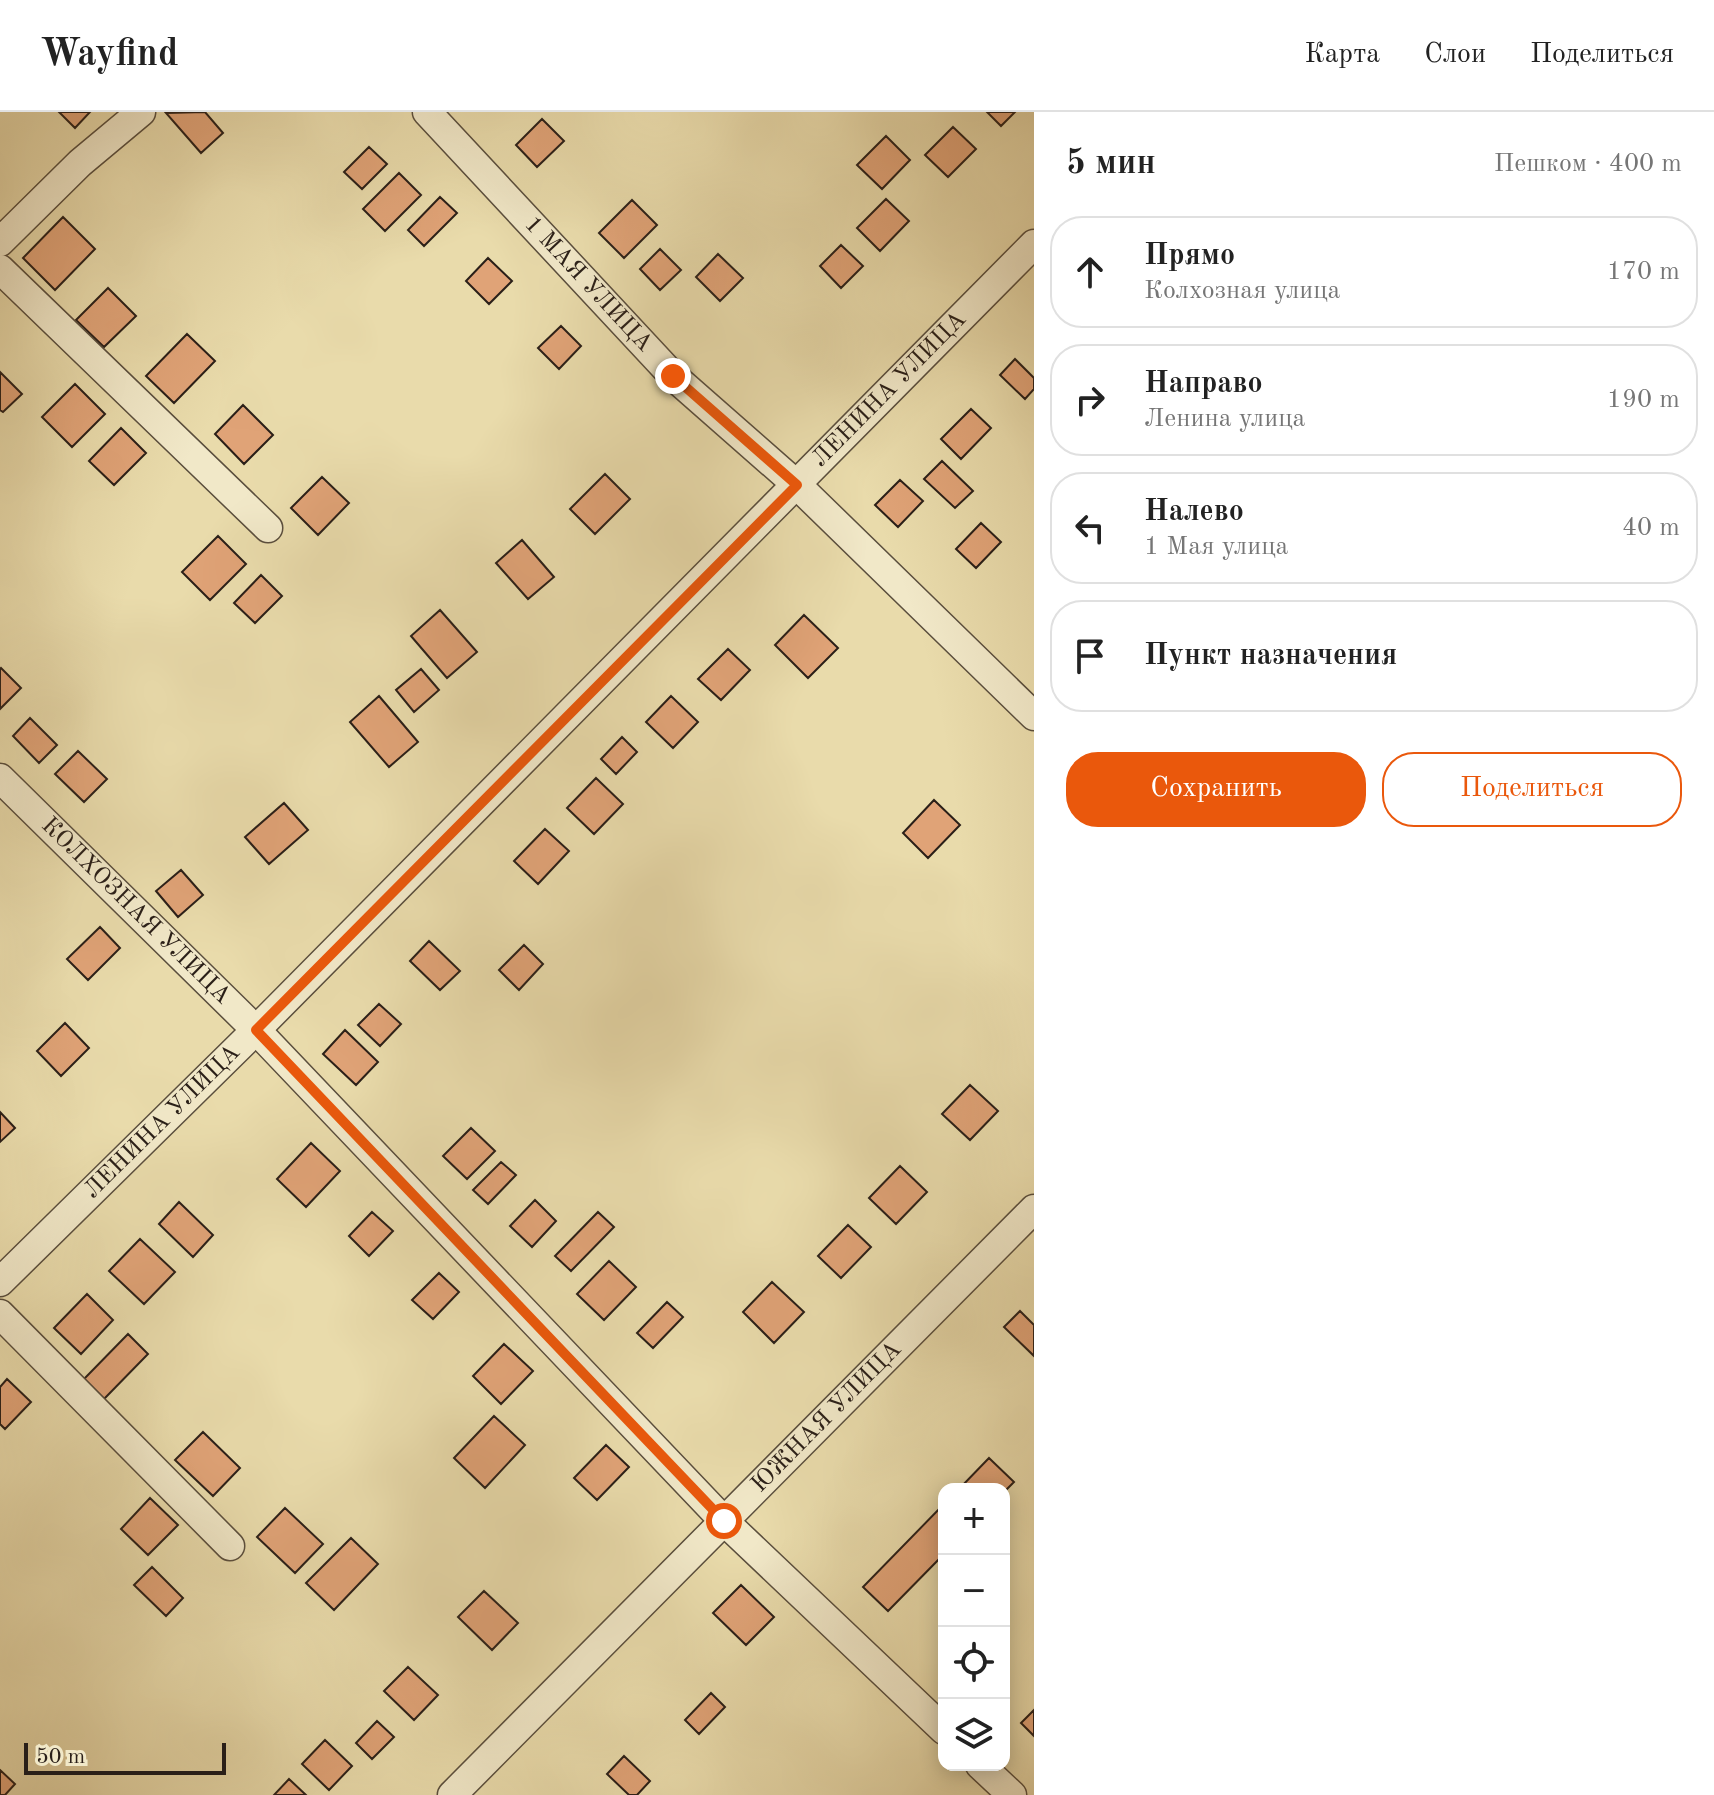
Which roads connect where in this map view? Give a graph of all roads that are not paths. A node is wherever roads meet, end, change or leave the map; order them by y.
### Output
1 (141, 112) edge
2 (427, 112) edge
3 (0, 242) edge
4 (1034, 244) edge
5 (0, 269) edge
6 (797, 485) junction
7 (268, 528) dead end
8 (1034, 716) edge
9 (0, 778) edge
10 (256, 1030) junction
11 (1034, 1209) edge
12 (0, 1282) edge
13 (0, 1314) edge
14 (724, 1521) junction
15 (230, 1546) dead end
16 (938, 1724) edge
17 (986, 1771) edge
18 (452, 1795) edge
19 (1012, 1795) edge

1 - 3 street
2 - 6 street, 1 МАЯ УЛИЦА
4 - 6 street, ЛЕНИНА УЛИЦА
5 - 7 street
6 - 8 street, 1 МАЯ УЛИЦА
6 - 10 street, ЛЕНИНА УЛИЦА
9 - 10 street, КОЛХОЗНАЯ УЛИЦА
10 - 12 street, ЛЕНИНА УЛИЦА
10 - 14 street, КОЛХОЗНАЯ УЛИЦА
11 - 14 street, ЮЖНАЯ УЛИЦА
13 - 15 street
14 - 16 street, КОЛХОЗНАЯ УЛИЦА
14 - 18 street, ЮЖНАЯ УЛИЦА
17 - 19 street

